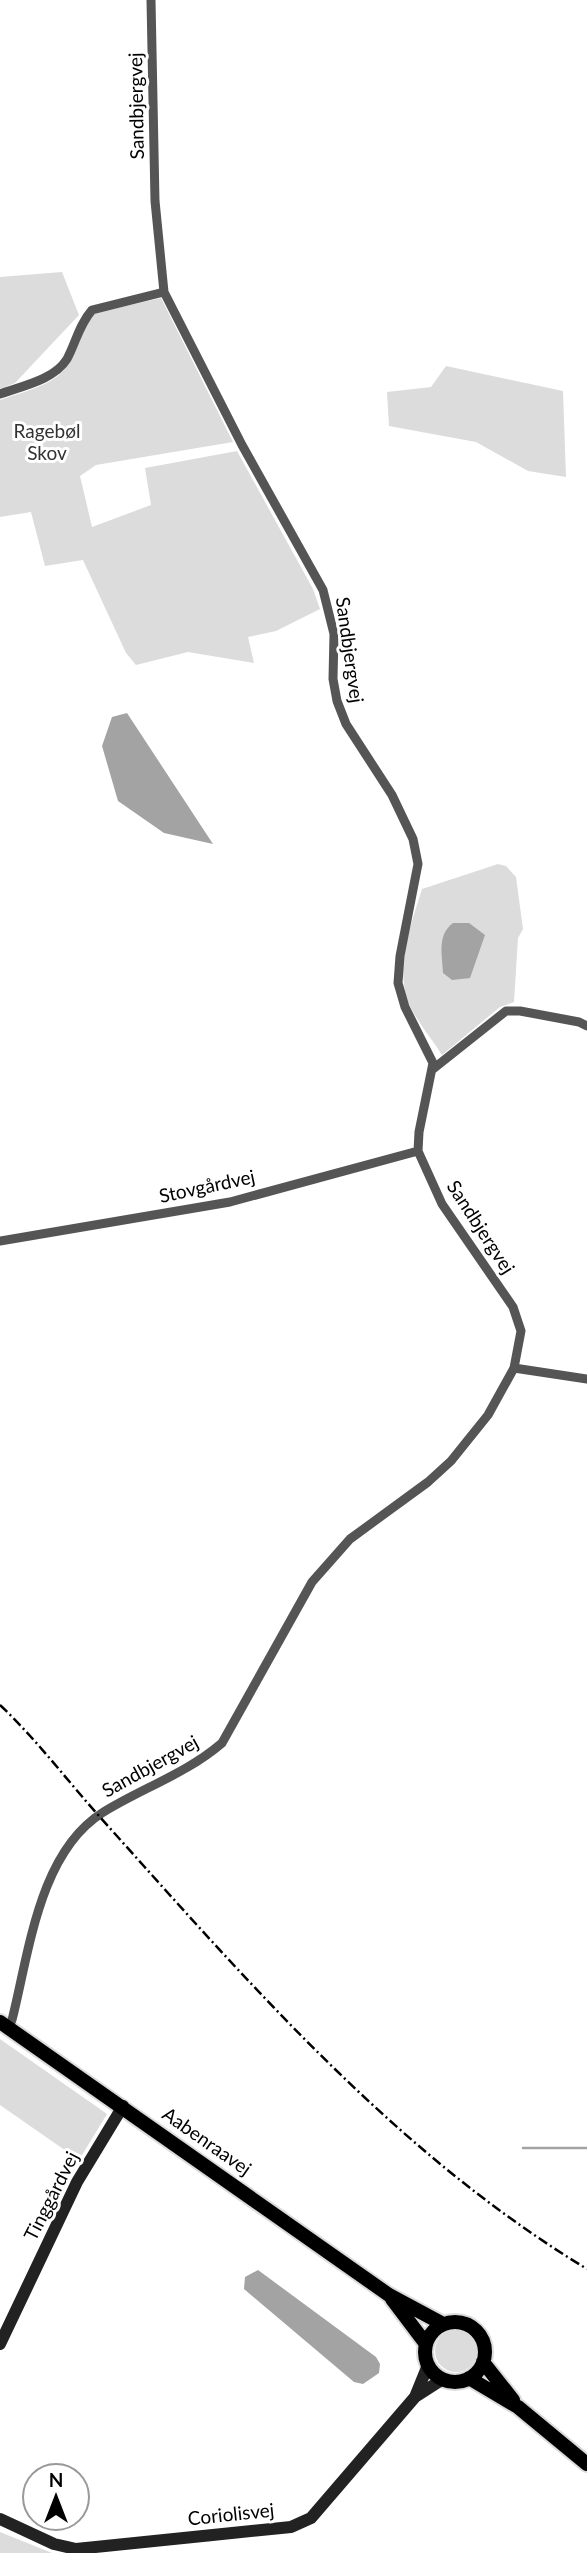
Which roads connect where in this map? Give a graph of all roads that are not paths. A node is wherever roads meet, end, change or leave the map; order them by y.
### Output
1 (151, 0) edge
2 (164, 292) junction
3 (0, 394) edge
4 (587, 1026) edge
5 (433, 1069) junction
6 (418, 1151) junction
7 (0, 1241) edge
8 (514, 1368) junction
9 (587, 1378) edge
10 (4, 2025) edge
11 (122, 2106) junction
12 (389, 2295) junction
13 (443, 2324) junction
14 (0, 2344) edge
15 (426, 2344) junction
16 (483, 2362) junction
17 (428, 2365) junction
18 (469, 2378) junction
19 (443, 2379) junction
20 (415, 2397) junction
21 (519, 2407) junction
22 (587, 2464) edge
23 (0, 2519) edge

1 - 2 street, Sandbjergvej
2 - 3 street
2 - 5 street, Sandbjergvej
4 - 5 street
5 - 6 street
6 - 7 street, Stovgårdvej
6 - 8 street, Sandbjergvej
8 - 9 street
8 - 10 street, Sandbjergvej
10 - 11 main road, Aabenraavej
11 - 12 main road, Aabenraavej
11 - 14 street, Tinggårdvej
12 - 13 main road, Aabenraavej
12 - 15 main road, Aabenraavej
13 - 15 main road
13 - 16 main road
15 - 17 main road
16 - 18 main road
16 - 21 main road
17 - 19 main road
17 - 20 street, Coriolisvej
18 - 19 main road
18 - 21 main road
19 - 20 street, Coriolisvej
20 - 23 street, Coriolisvej
21 - 22 main road

